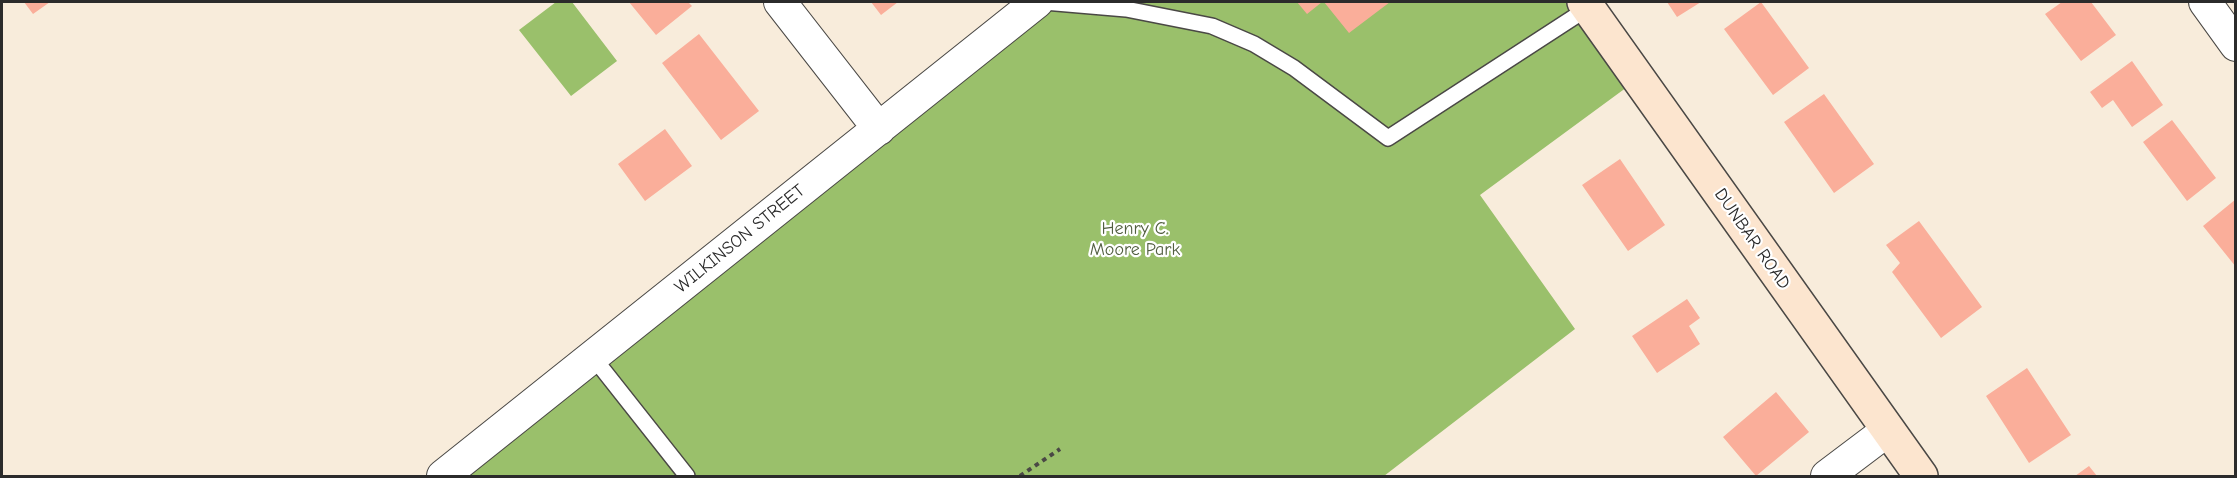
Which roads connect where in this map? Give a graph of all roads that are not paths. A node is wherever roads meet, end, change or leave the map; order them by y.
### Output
1 (780, 2) edge
2 (2205, 2) edge
3 (1026, 5) edge
4 (1586, 5) edge
5 (2235, 45) edge
6 (879, 129) junction
7 (593, 357) junction
8 (1888, 430) junction
9 (443, 477) edge
10 (687, 477) edge
11 (1827, 477) edge
12 (1921, 477) edge

1 - 6 street
2 - 5 street
3 - 4 lane
3 - 6 street, WILKINSON STREET
4 - 8 street, DUNBAR ROAD
6 - 7 street, WILKINSON STREET
7 - 9 street, WILKINSON STREET
7 - 10 lane
8 - 11 street
8 - 12 street, DUNBAR ROAD

